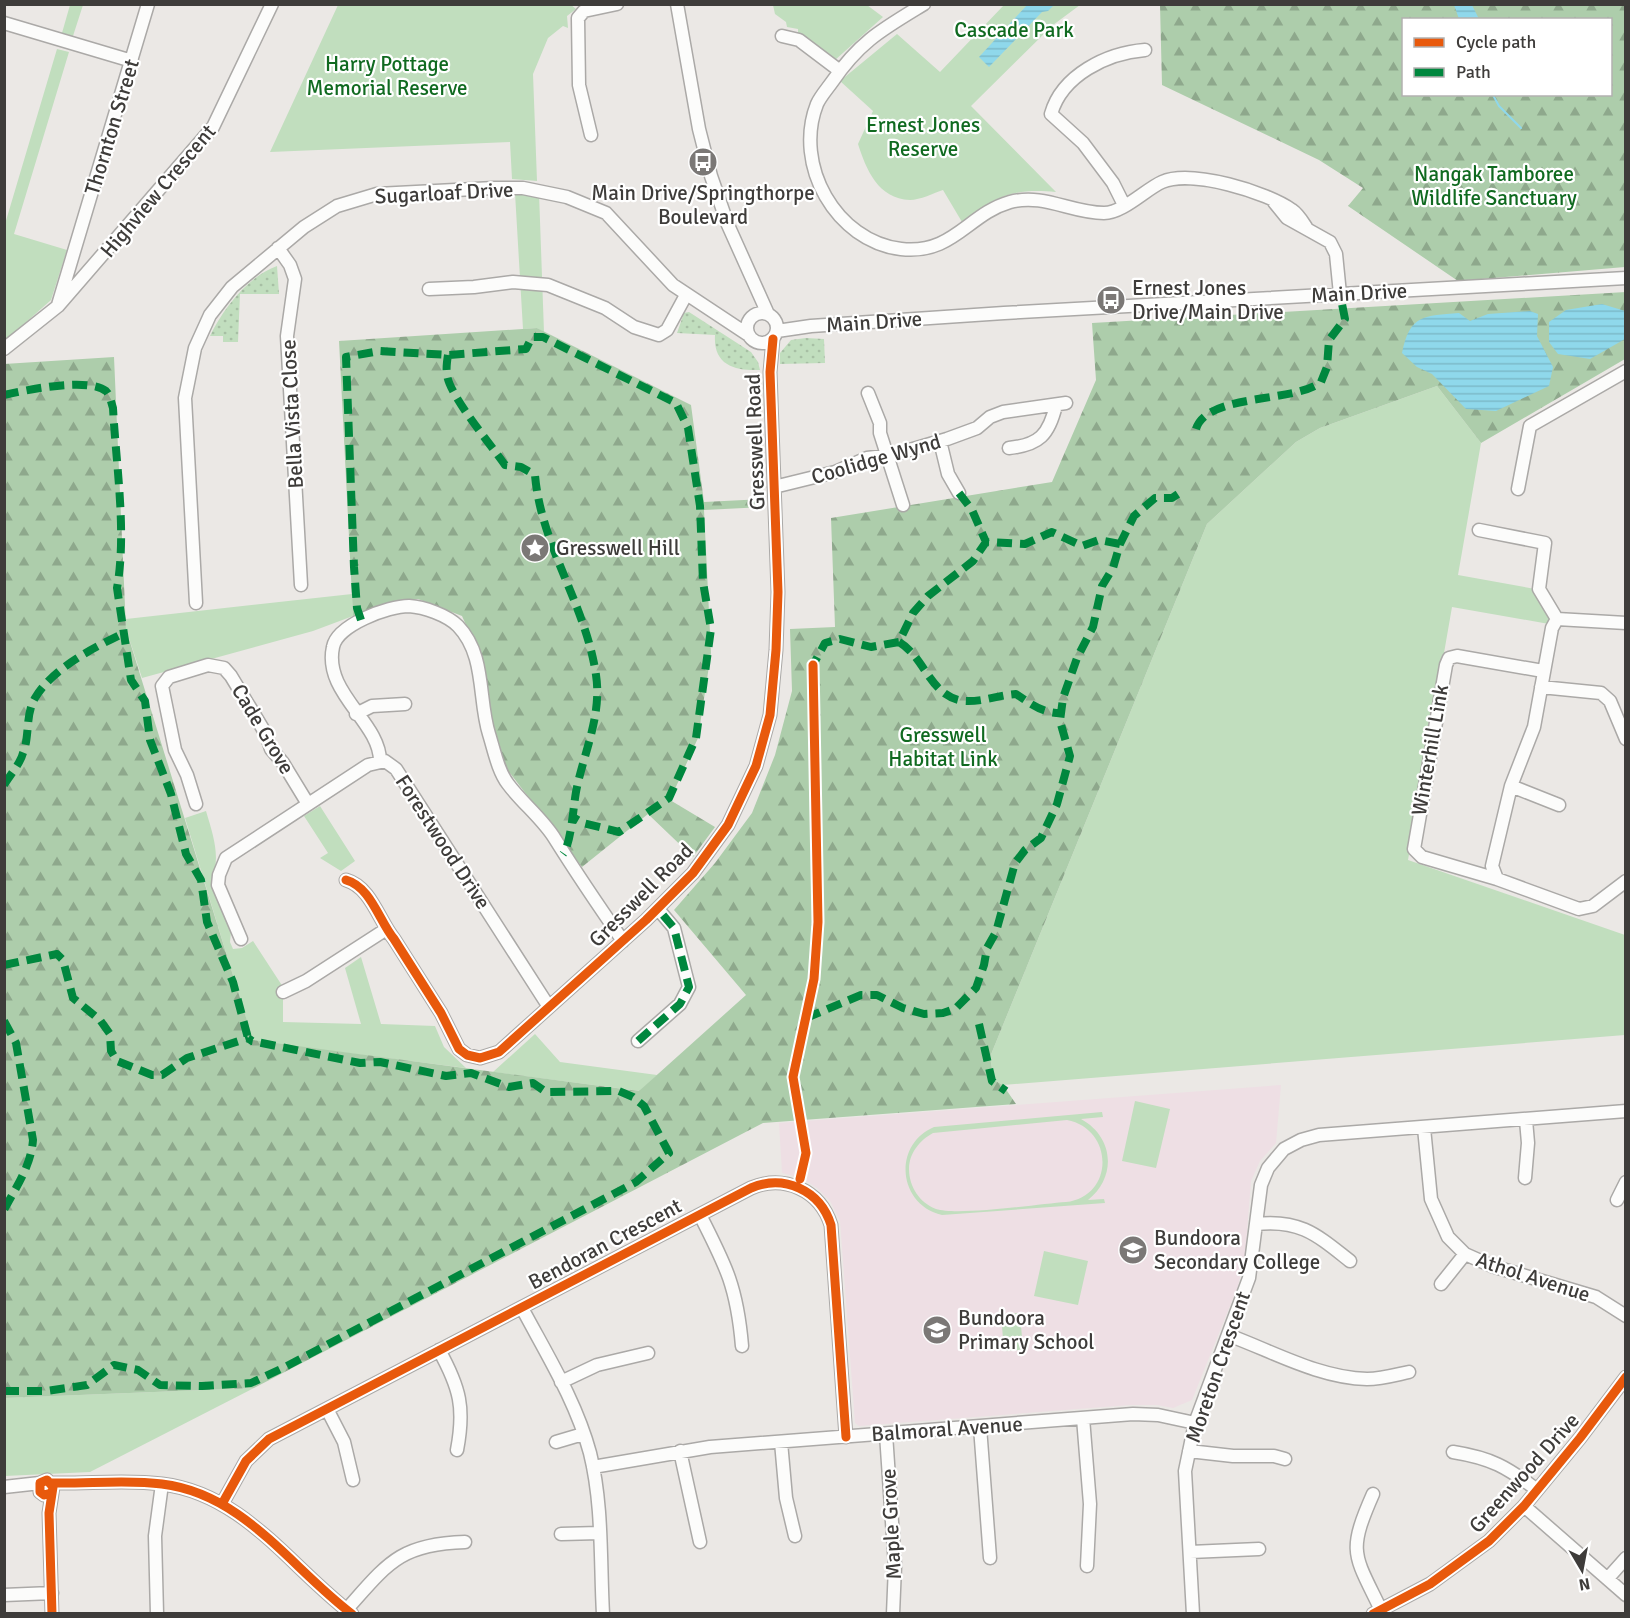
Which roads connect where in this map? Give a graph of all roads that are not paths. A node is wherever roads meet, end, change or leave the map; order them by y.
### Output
1 (148, 4) edge
2 (272, 4) edge
3 (617, 4) edge
4 (677, 4) edge
5 (924, 4) edge
6 (586, 7) edge
7 (4, 23) edge
8 (782, 36) dead end
9 (1145, 50) dead end
10 (132, 61) junction
11 (840, 71) junction
12 (591, 135) dead end
13 (1122, 202) junction
14 (278, 248) junction
15 (75, 250) junction
16 (86, 275) junction
17 (1624, 277) edge
18 (65, 278) junction
19 (753, 284) junction
20 (77, 285) junction
21 (429, 289) dead end
22 (1340, 294) junction
23 (686, 295) junction
24 (58, 306) junction
25 (717, 314) junction
26 (751, 317) junction
27 (773, 326) junction
28 (747, 334) junction
29 (758, 343) junction
30 (4, 349) edge
31 (1626, 371) edge
32 (770, 372) junction
33 (868, 393) dead end
34 (940, 441) junction
35 (1009, 448) dead end
36 (888, 456) junction
37 (774, 487) junction
38 (1518, 489) dead end
39 (959, 493) dead end
40 (903, 505) dead end
41 (1479, 530) dead end
42 (301, 585) dead end
43 (196, 603) dead end
44 (1557, 619) junction
45 (1626, 623) edge
46 (1544, 671) junction
47 (1541, 687) junction
48 (405, 704) dead end
49 (356, 714) junction
50 (1626, 739) edge
51 (380, 761) junction
52 (1511, 786) junction
53 (196, 804) dead end
54 (308, 804) junction
55 (1559, 805) dead end
56 (1497, 879) junction
57 (346, 880) dead end
58 (1626, 881) edge
59 (658, 909) junction
60 (385, 930) junction
61 (241, 939) dead end
62 (623, 941) junction
63 (283, 992) dead end
64 (549, 1007) junction
65 (635, 1043) dead end
66 (1626, 1111) edge
67 (1526, 1119) junction
68 (1424, 1128) junction
69 (1525, 1178) dead end
70 (1626, 1182) edge
71 (1617, 1200) dead end
72 (700, 1215) junction
73 (1256, 1224) junction
74 (1464, 1254) junction
75 (1350, 1261) dead end
76 (1441, 1284) dead end
77 (522, 1308) junction
78 (1626, 1316) edge
79 (1228, 1335) junction
80 (742, 1346) dead end
81 (439, 1350) junction
82 (648, 1353) dead end
83 (1409, 1372) dead end
84 (1626, 1377) edge
85 (561, 1382) junction
86 (327, 1409) junction
87 (1083, 1418) junction
88 (1195, 1423) junction
89 (980, 1426) junction
90 (583, 1434) junction
91 (886, 1434) junction
92 (846, 1437) junction
93 (556, 1442) dead end
94 (781, 1442) junction
95 (457, 1450) dead end
96 (680, 1451) junction
97 (1189, 1451) junction
98 (1454, 1452) dead end
99 (1286, 1459) dead end
100 (593, 1467) junction
101 (353, 1480) dead end
102 (162, 1484) junction
103 (5, 1488) edge
104 (46, 1489) junction
105 (1537, 1490) junction
106 (1373, 1494) dead end
107 (222, 1504) junction
108 (1524, 1506) junction
109 (599, 1533) junction
110 (561, 1534) dead end
111 (795, 1536) dead end
112 (465, 1542) dead end
113 (700, 1542) dead end
114 (1259, 1549) dead end
115 (1191, 1552) junction
116 (990, 1558) dead end
117 (1626, 1558) edge
118 (1087, 1566) dead end
119 (1609, 1577) junction
120 (52, 1593) junction
121 (1626, 1594) edge
122 (4, 1595) edge
123 (349, 1611) edge
124 (1377, 1612) edge
125 (52, 1614) edge
126 (157, 1614) edge
127 (603, 1614) edge
128 (893, 1614) edge
129 (1193, 1614) edge

1 - 10 street, Thornton Street
2 - 16 street, Highview Crescent
3 - 6 street
4 - 19 street
5 - 11 street
6 - 12 street
7 - 10 street
8 - 11 street
9 - 13 street
10 - 15 street, Thornton Street
11 - 13 street
13 - 22 street
14 - 23 street, Sugarloaf Drive
14 - 42 street, Bella Vista Close
14 - 43 street, Sugarloaf Drive
15 - 16 street
15 - 18 street, Thornton Street
16 - 20 street, Highview Crescent
17 - 22 street, Main Drive
18 - 20 street
18 - 24 street, Thornton Street
19 - 26 street
19 - 27 street
20 - 24 street, Highview Crescent
21 - 23 street
22 - 27 street, Main Drive
23 - 25 street, Sugarloaf Drive
24 - 30 street, Highview Crescent
25 - 26 street, Sugarloaf Drive
25 - 28 street, Sugarloaf Drive
26 - 27 street, Sugarloaf Drive
26 - 28 street
27 - 29 street
27 - 32 street, Gresswell Road
28 - 29 street, Sugarloaf Drive
29 - 32 street, Gresswell Road
31 - 38 street
32 - 37 street, Gresswell Road
33 - 36 street
34 - 35 street, Coolidge Wynd
34 - 36 street, Coolidge Wynd
34 - 39 street
36 - 37 street, Coolidge Wynd
36 - 40 street
37 - 59 street, Gresswell Road
41 - 44 street
44 - 45 street
44 - 46 street
46 - 47 street
46 - 56 street, Winterhill Link
47 - 50 street
47 - 52 street
48 - 49 street
49 - 51 street
49 - 62 street
51 - 54 street, Forestwood Drive
51 - 64 street, Forestwood Drive
52 - 55 street
52 - 56 street
53 - 54 street, Cade Grove
54 - 61 street, Forestwood Drive
56 - 58 street
57 - 60 street, Gresswell Road
59 - 62 street, Gresswell Road
59 - 65 street
60 - 63 street
60 - 64 street, Gresswell Road
62 - 64 street, Gresswell Road
66 - 67 street, Moreton Crescent
67 - 68 street, Moreton Crescent
67 - 69 street
68 - 73 street, Moreton Crescent
68 - 74 street, Athol Avenue
70 - 71 street
72 - 77 street, Bendoran Crescent
72 - 80 street
72 - 92 street, Bendoran Crescent
73 - 75 street
73 - 79 street, Moreton Crescent
74 - 76 street
74 - 78 street, Athol Avenue
77 - 81 street, Bendoran Crescent
77 - 85 street
79 - 83 street
79 - 88 street, Moreton Crescent
81 - 86 street, Bendoran Crescent
81 - 95 street
82 - 85 street
84 - 105 street, Greenwood Drive
85 - 90 street
86 - 101 street
86 - 107 street, Bendoran Crescent
87 - 88 street, Balmoral Avenue
87 - 89 street, Balmoral Avenue
87 - 118 street
88 - 97 street, Moreton Crescent
89 - 91 street, Balmoral Avenue
89 - 116 street
90 - 93 street
90 - 100 street
91 - 92 street, Balmoral Avenue
91 - 128 street, Maple Grove
92 - 94 street, Balmoral Avenue
94 - 96 street, Balmoral Avenue
94 - 111 street
96 - 100 street, Balmoral Avenue
96 - 113 street
97 - 99 street
97 - 115 street, Moreton Crescent
98 - 105 street
100 - 109 street
102 - 104 street
102 - 107 street
102 - 126 street
103 - 104 street
104 - 120 street
105 - 108 street, Greenwood Drive
106 - 124 street
107 - 123 street
108 - 119 street
108 - 124 street, Greenwood Drive
109 - 110 street
109 - 127 street
112 - 123 street
114 - 115 street
115 - 129 street, Moreton Crescent
117 - 119 street
119 - 121 street
120 - 122 street
120 - 125 street

